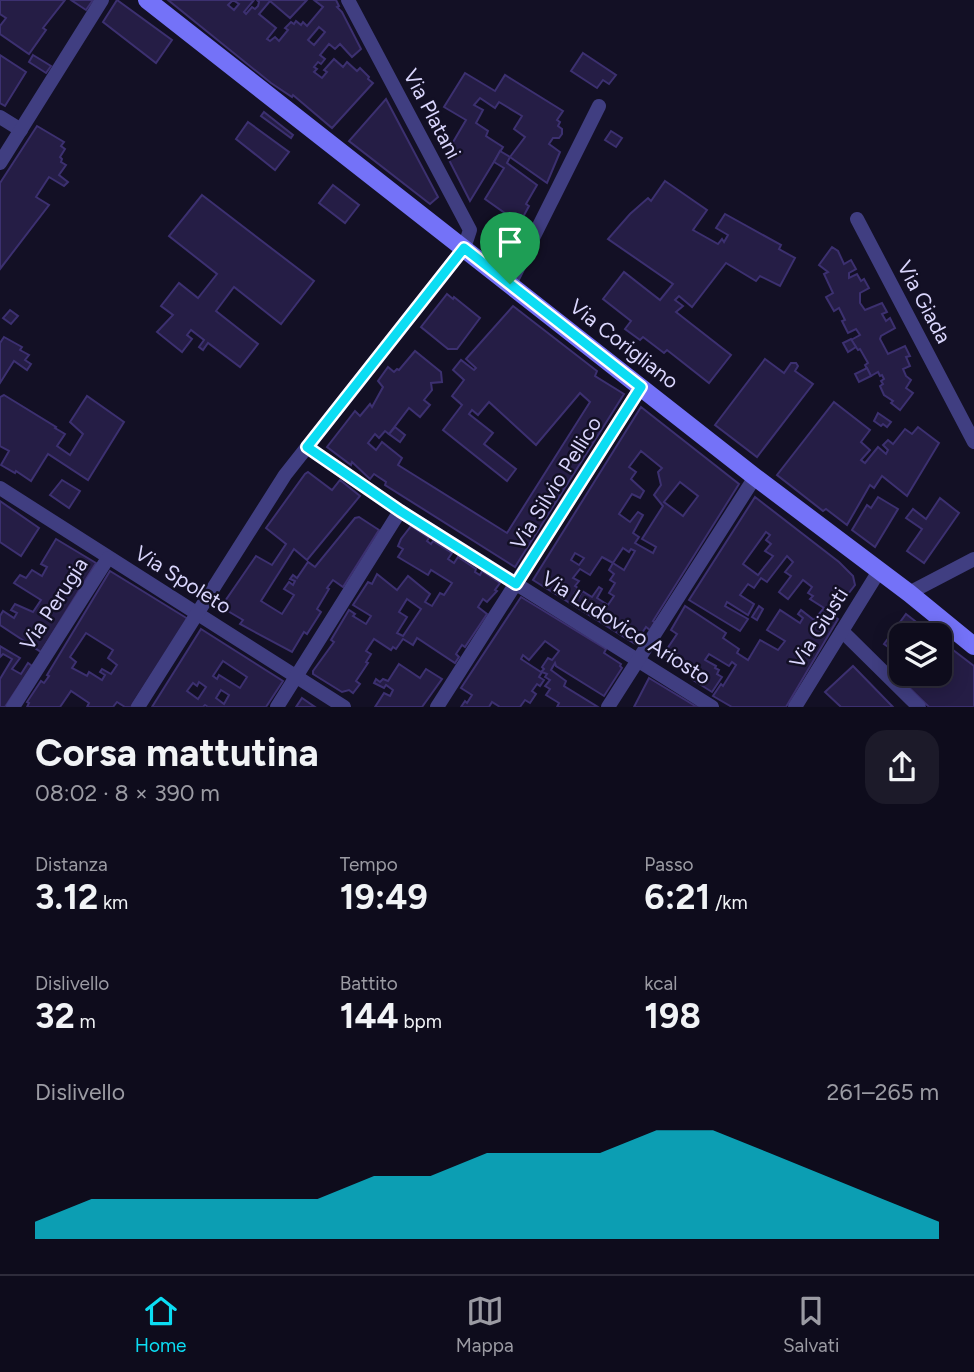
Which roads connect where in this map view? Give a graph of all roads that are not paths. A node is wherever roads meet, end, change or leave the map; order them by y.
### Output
1 (102, 0) edge
2 (147, 0) edge
3 (348, 0) edge
4 (599, 106) dead end
5 (0, 117) edge
6 (21, 130) junction
7 (0, 163) edge
8 (857, 219) dead end
9 (464, 248) junction
10 (510, 284) junction
11 (641, 387) junction
12 (974, 442) edge
13 (307, 447) junction
14 (755, 477) junction
15 (0, 488) edge
16 (400, 511) junction
17 (108, 558) junction
18 (974, 559) edge
19 (880, 571) junction
20 (516, 584) junction
21 (909, 593) junction
22 (198, 613) junction
23 (842, 631) junction
24 (974, 646) edge
25 (638, 659) junction
26 (295, 677) junction
27 (13, 707) edge
28 (138, 707) edge
29 (277, 707) edge
30 (344, 707) edge
31 (437, 707) edge
32 (608, 707) edge
33 (712, 707) edge
34 (795, 707) edge
35 (919, 707) edge

1 - 6 street
2 - 9 street, Via Corigliano
3 - 9 street, Via Platani
4 - 10 street
5 - 6 street
6 - 7 street
8 - 12 street, Via Giada
9 - 10 street, Via Corigliano
9 - 13 street
10 - 11 street, Via Corigliano
11 - 14 street, Via Corigliano
11 - 20 street, Via Silvio Pellico
13 - 16 street, Via Ludovico Ariosto
13 - 22 street
14 - 19 street, Via Corigliano
14 - 25 street
15 - 17 street, Via Spoleto
16 - 20 street, Via Ludovico Ariosto
16 - 26 street
17 - 22 street, Via Spoleto
17 - 27 street, Via Perugia
18 - 21 street
19 - 21 street, Via Corigliano
19 - 23 street, Via Giusti
20 - 25 street, Via Ludovico Ariosto
20 - 31 street, Via Silvio Pellico
21 - 24 street, Via Corigliano
22 - 26 street, Via Spoleto
22 - 28 street
23 - 34 street, Via Giusti
23 - 35 street
25 - 32 street
25 - 33 street, Via Ludovico Ariosto
26 - 29 street
26 - 30 street, Via Spoleto

